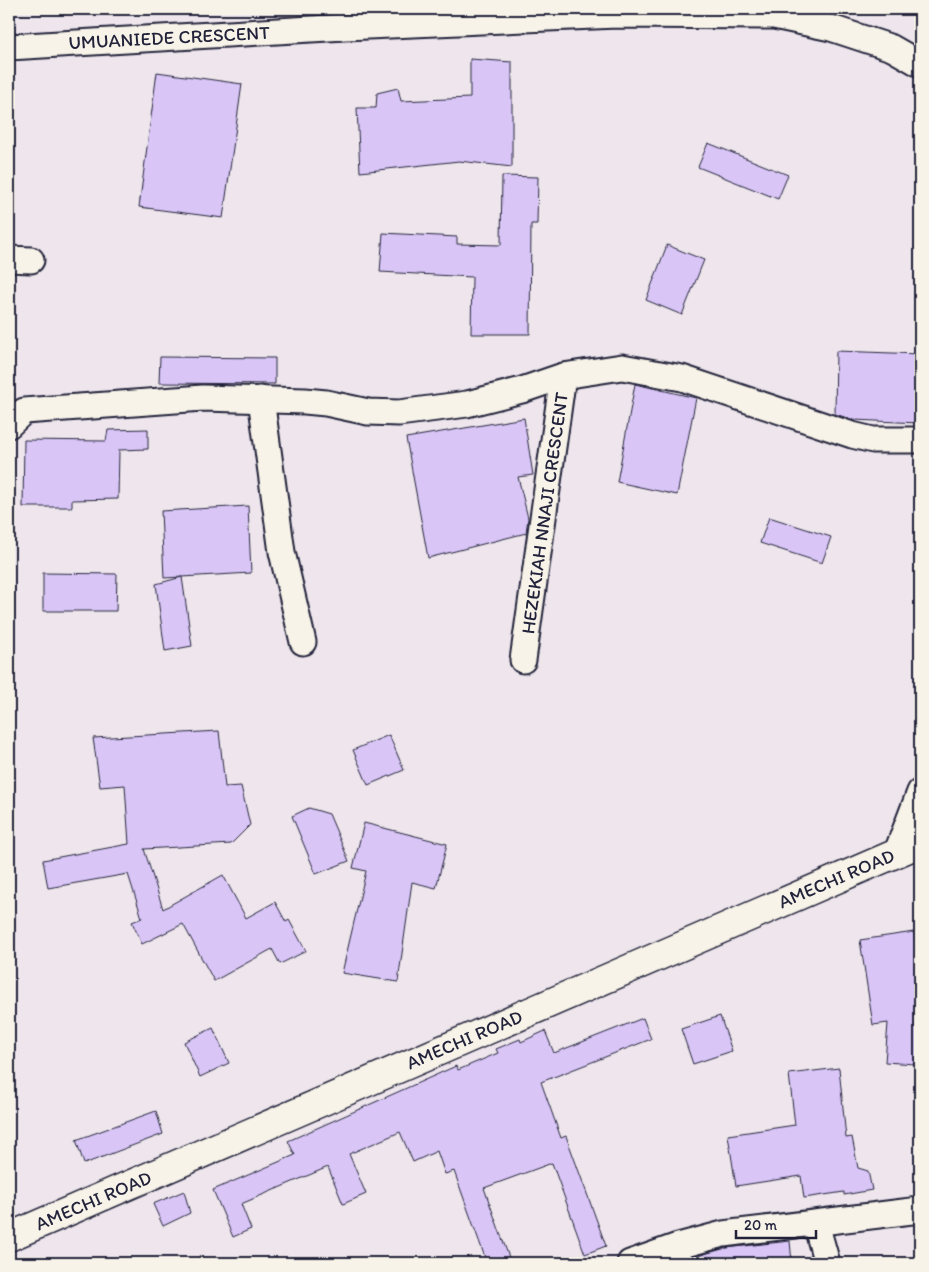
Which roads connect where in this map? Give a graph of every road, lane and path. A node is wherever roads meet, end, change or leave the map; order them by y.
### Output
1 (700, 12) edge
2 (9, 47) edge
3 (920, 64) edge
4 (563, 376) junction
5 (261, 400) junction
6 (9, 425) edge
7 (920, 440) edge
8 (303, 642) dead end
9 (523, 660) dead end
10 (920, 792) edge
11 (908, 848) edge
12 (920, 1210) edge
13 (816, 1224) junction
14 (9, 1237) edge
15 (630, 1263) edge
16 (827, 1263) edge

1 - 2 street, UMUANIEDE CRESCENT
1 - 3 street, UMUANIEDE CRESCENT
4 - 5 street
4 - 7 street, HEZEKIAH NNAJI CRESCENT
4 - 9 street, HEZEKIAH NNAJI CRESCENT
5 - 6 street
5 - 8 street
10 - 11 street
11 - 14 main road, AMECHI ROAD
12 - 13 street
13 - 15 street
13 - 16 street

